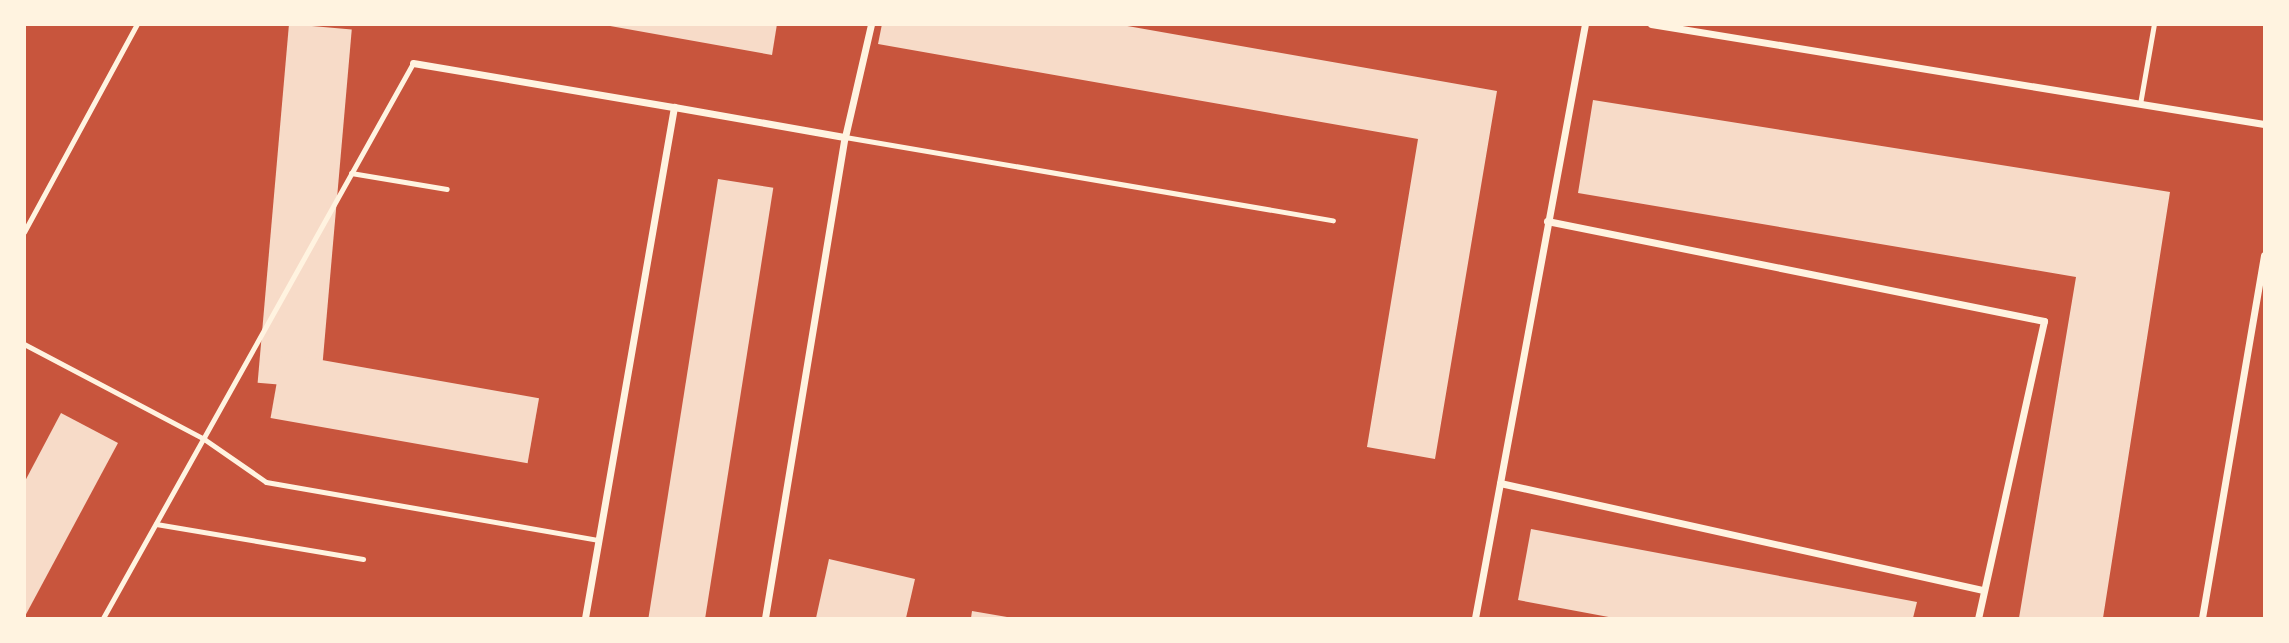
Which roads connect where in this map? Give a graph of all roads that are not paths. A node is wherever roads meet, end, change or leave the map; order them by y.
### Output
1 (137, 24) edge
2 (871, 24) edge
3 (1585, 24) edge
4 (1651, 24) edge
5 (2154, 24) edge
6 (413, 63) joint
7 (2140, 104) junction
8 (674, 107) junction
9 (2264, 124) edge
10 (845, 137) junction
11 (351, 173) junction
12 (447, 189) dead end
13 (1333, 220) dead end
14 (1547, 221) junction
15 (24, 232) edge
16 (2264, 255) edge
17 (24, 344) edge
18 (204, 439) junction
19 (1500, 484) junction
20 (156, 524) junction
21 (599, 540) junction
22 (363, 559) dead end
23 (1983, 590) junction
24 (103, 618) edge
25 (585, 618) edge
26 (765, 618) edge
27 (1475, 618) edge
28 (1978, 618) edge
29 (2202, 618) edge

1 - 15 lane
2 - 10 street
3 - 14 street
4 - 7 street
5 - 7 lane
6 - 8 street
6 - 11 lane
7 - 9 street
8 - 10 street
8 - 21 street
10 - 13 lane
10 - 26 street
11 - 12 lane
11 - 18 lane
14 - 19 street
14 - 23 street
16 - 29 street
17 - 18 lane
18 - 20 lane
18 - 21 lane
19 - 23 street
19 - 27 street
20 - 22 lane
20 - 24 lane
21 - 25 street
23 - 28 street

